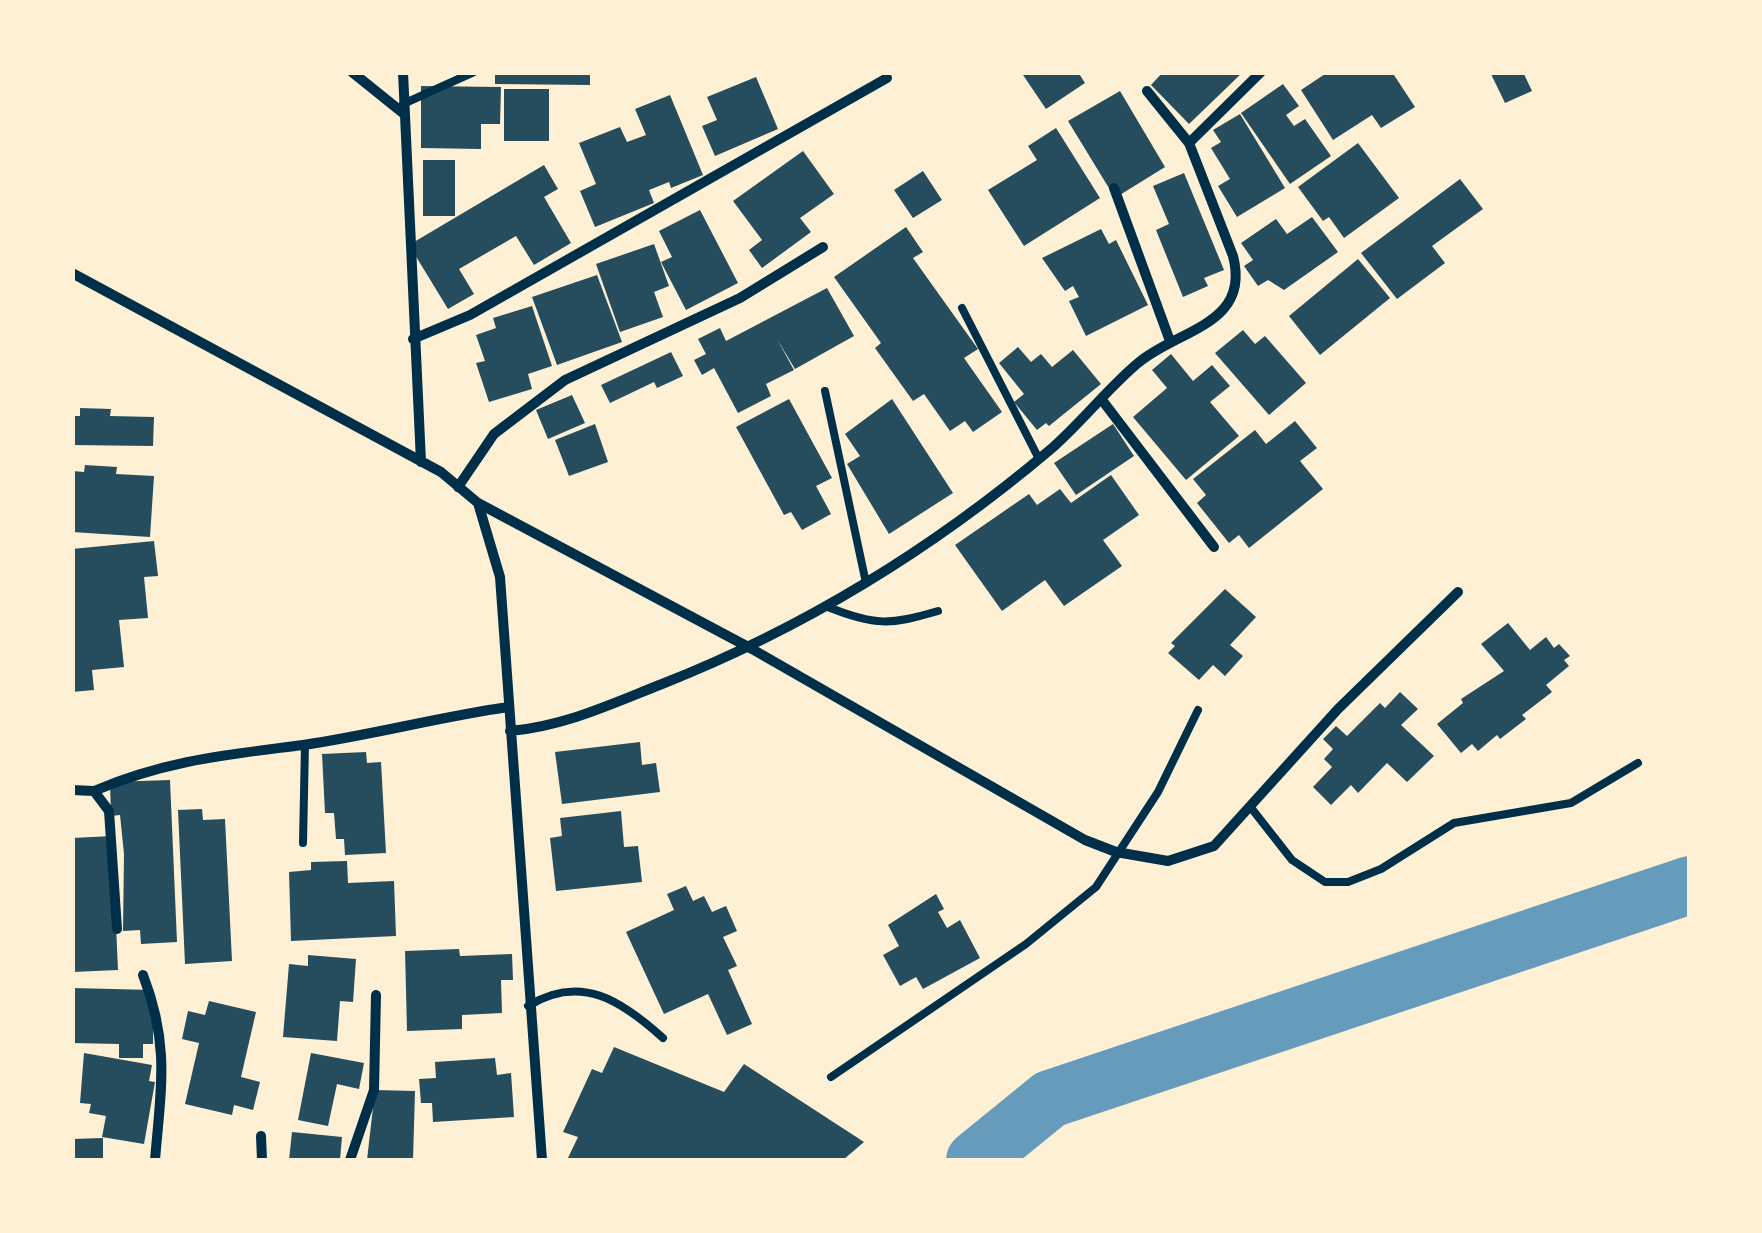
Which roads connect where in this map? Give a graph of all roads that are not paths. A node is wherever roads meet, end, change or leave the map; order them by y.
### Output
1 (352, 72) edge
2 (403, 72) edge
3 (474, 72) edge
4 (1262, 72) edge
5 (887, 78) dead end
6 (1147, 91) dead end
7 (403, 108) junction
8 (1189, 143) junction
9 (1114, 188) dead end
10 (822, 248) dead end
11 (72, 273) edge
12 (962, 308) dead end
13 (413, 340) junction
14 (1170, 340) junction
15 (825, 392) dead end
16 (1102, 400) junction
17 (1038, 458) junction
18 (421, 462) junction
19 (458, 487) junction
20 (478, 503) junction
21 (1214, 547) dead end
22 (866, 582) junction
23 (1458, 592) dead end
24 (828, 607) junction
25 (938, 611) dead end
26 (752, 648) junction
27 (508, 707) junction
28 (1198, 710) dead end
29 (510, 731) junction
30 (305, 744) junction
31 (1638, 763) dead end
32 (73, 789) edge
33 (94, 792) junction
34 (1252, 809) junction
35 (303, 844) dead end
36 (1116, 852) junction
37 (117, 930) dead end
38 (144, 975) dead end
39 (376, 996) dead end
40 (528, 1006) junction
41 (663, 1038) dead end
42 (831, 1077) dead end
43 (261, 1136) dead end
44 (155, 1160) edge
45 (262, 1160) edge
46 (350, 1160) edge
47 (542, 1160) edge

1 - 7 street
2 - 7 street
3 - 7 lane
4 - 8 street
5 - 13 street
6 - 8 street
7 - 13 street
8 - 14 street
9 - 14 street
10 - 19 street
11 - 18 street
12 - 17 lane
13 - 18 street
14 - 16 street
15 - 22 lane
16 - 17 street
16 - 21 street
17 - 22 street
18 - 19 street
19 - 20 street
20 - 26 street
20 - 27 street
22 - 24 street
23 - 34 street
24 - 25 lane
24 - 26 street
26 - 29 street
26 - 36 street
27 - 29 street
27 - 30 street
28 - 36 lane
29 - 40 street
30 - 33 street
30 - 35 lane
31 - 34 lane
32 - 33 street
33 - 37 street
34 - 36 street
36 - 42 lane
38 - 44 street
39 - 46 street
40 - 41 lane
40 - 47 street
43 - 45 street

